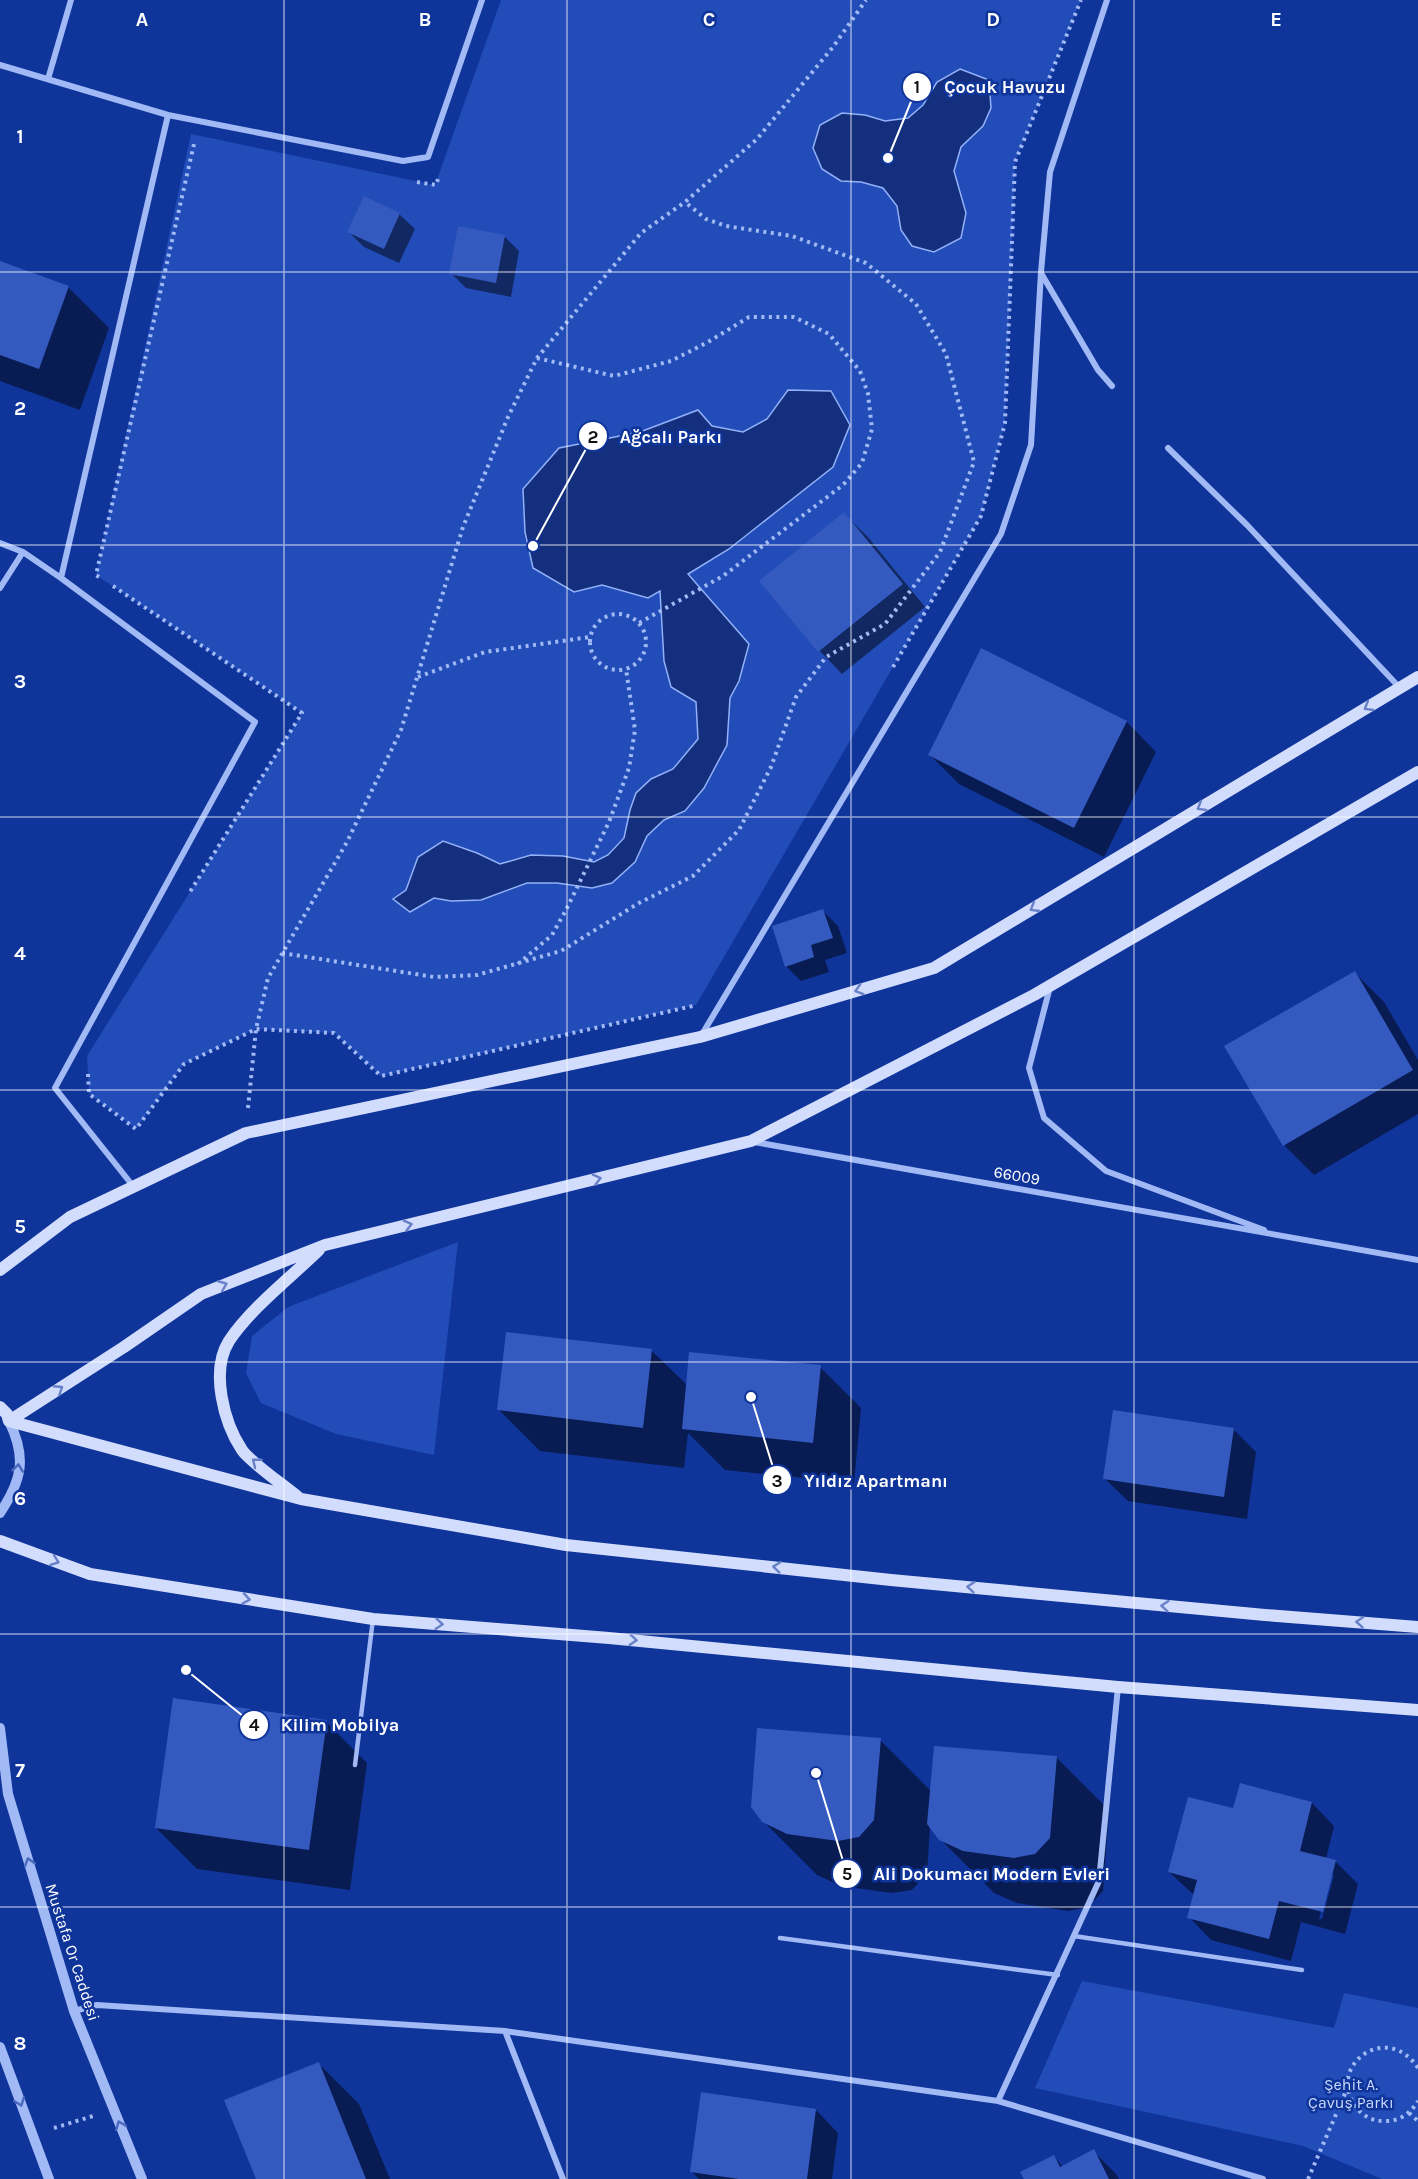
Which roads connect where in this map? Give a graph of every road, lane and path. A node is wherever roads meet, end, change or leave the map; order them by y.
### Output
1 (71, 0) edge
2 (483, 0) edge
3 (866, 0) edge
4 (1081, 0) edge
5 (1107, 0) edge
6 (0, 64) edge
7 (48, 79) junction
8 (168, 115) junction
9 (205, 146) dead end
10 (439, 174) dead end
11 (412, 181) dead end
12 (685, 202) junction
13 (1041, 272) junction
14 (537, 358) junction
15 (1112, 386) dead end
16 (1168, 448) dead end
17 (0, 543) edge
18 (23, 552) junction
19 (62, 578) junction
20 (0, 588) edge
21 (639, 623) junction
22 (590, 637) junction
23 (626, 669) junction
24 (892, 669) dead end
25 (1418, 676) edge
26 (417, 677) junction
27 (1400, 688) junction
28 (1418, 772) edge
29 (182, 904) dead end
30 (282, 953) junction
31 (516, 965) junction
32 (1050, 986) junction
33 (696, 1005) dead end
34 (256, 1029) junction
35 (700, 1037) junction
36 (88, 1065) dead end
37 (246, 1133) junction
38 (751, 1141) junction
39 (133, 1186) junction
40 (1278, 1235) junction
41 (325, 1245) junction
42 (1418, 1260) edge
43 (0, 1270) edge
44 (0, 1407) edge
45 (9, 1421) junction
46 (301, 1499) junction
47 (0, 1512) edge
48 (0, 1541) edge
49 (374, 1619) junction
50 (1418, 1627) edge
51 (1118, 1686) junction
52 (1418, 1710) edge
53 (0, 1728) edge
54 (355, 1765) dead end
55 (1074, 1936) junction
56 (780, 1938) dead end
57 (1302, 1970) dead end
58 (1058, 1975) junction
59 (74, 2011) junction
60 (505, 2031) junction
61 (0, 2047) edge
62 (1418, 2068) edge
63 (1347, 2089) junction
64 (1418, 2101) edge
65 (998, 2102) junction
66 (113, 2109) junction
67 (1409, 2113) junction
68 (1418, 2121) edge
69 (33, 2135) junction
70 (1254, 2177) edge
71 (49, 2179) edge
72 (142, 2179) edge
73 (563, 2179) edge
74 (1263, 2179) edge
75 (1308, 2179) edge

1 - 7 street
2 - 8 street
3 - 12 path
4 - 24 path
5 - 13 street
6 - 7 street
7 - 8 street
8 - 19 street
9 - 29 path
10 - 11 path
12 - 14 path
12 - 31 path
13 - 15 street
13 - 35 street
14 - 21 path
14 - 26 path
16 - 27 street
17 - 18 street
18 - 19 street
18 - 20 street
19 - 39 street
21 - 22 path
21 - 23 path
22 - 23 path
22 - 26 path
23 - 31 path
25 - 27 main road
26 - 30 path
27 -> 35 main road
28 - 32 main road
30 - 31 path
30 - 34 path
32 - 38 main road
32 - 40 street, 66009
33 - 34 path
34 - 36 path
34 - 37 path
35 - 37 main road
37 - 39 main road
38 - 40 street, 66009
41 -> 38 main road
39 - 43 main road
40 - 42 street, 66009
45 -> 41 main road
46 -> 41 main road
44 - 45 main road
45 - 46 main road
47 -> 45 street
50 -> 46 main road
48 -> 49 main road
49 -> 51 main road
49 - 54 lane
51 - 52 main road
51 - 55 street
59 -> 53 street, Mustafa Or Caddesi
55 - 57 lane
55 - 58 street
56 - 58 lane
58 - 65 street
59 - 60 street
59 - 66 street, Mustafa Or Caddesi
60 - 65 street
60 - 73 street
61 -> 69 street
62 - 63 path
63 - 67 path
63 - 75 path
64 - 67 path
65 - 70 street
66 - 69 path
72 -> 66 street, Mustafa Or Caddesi
67 - 68 path
69 - 71 street
70 - 74 street

